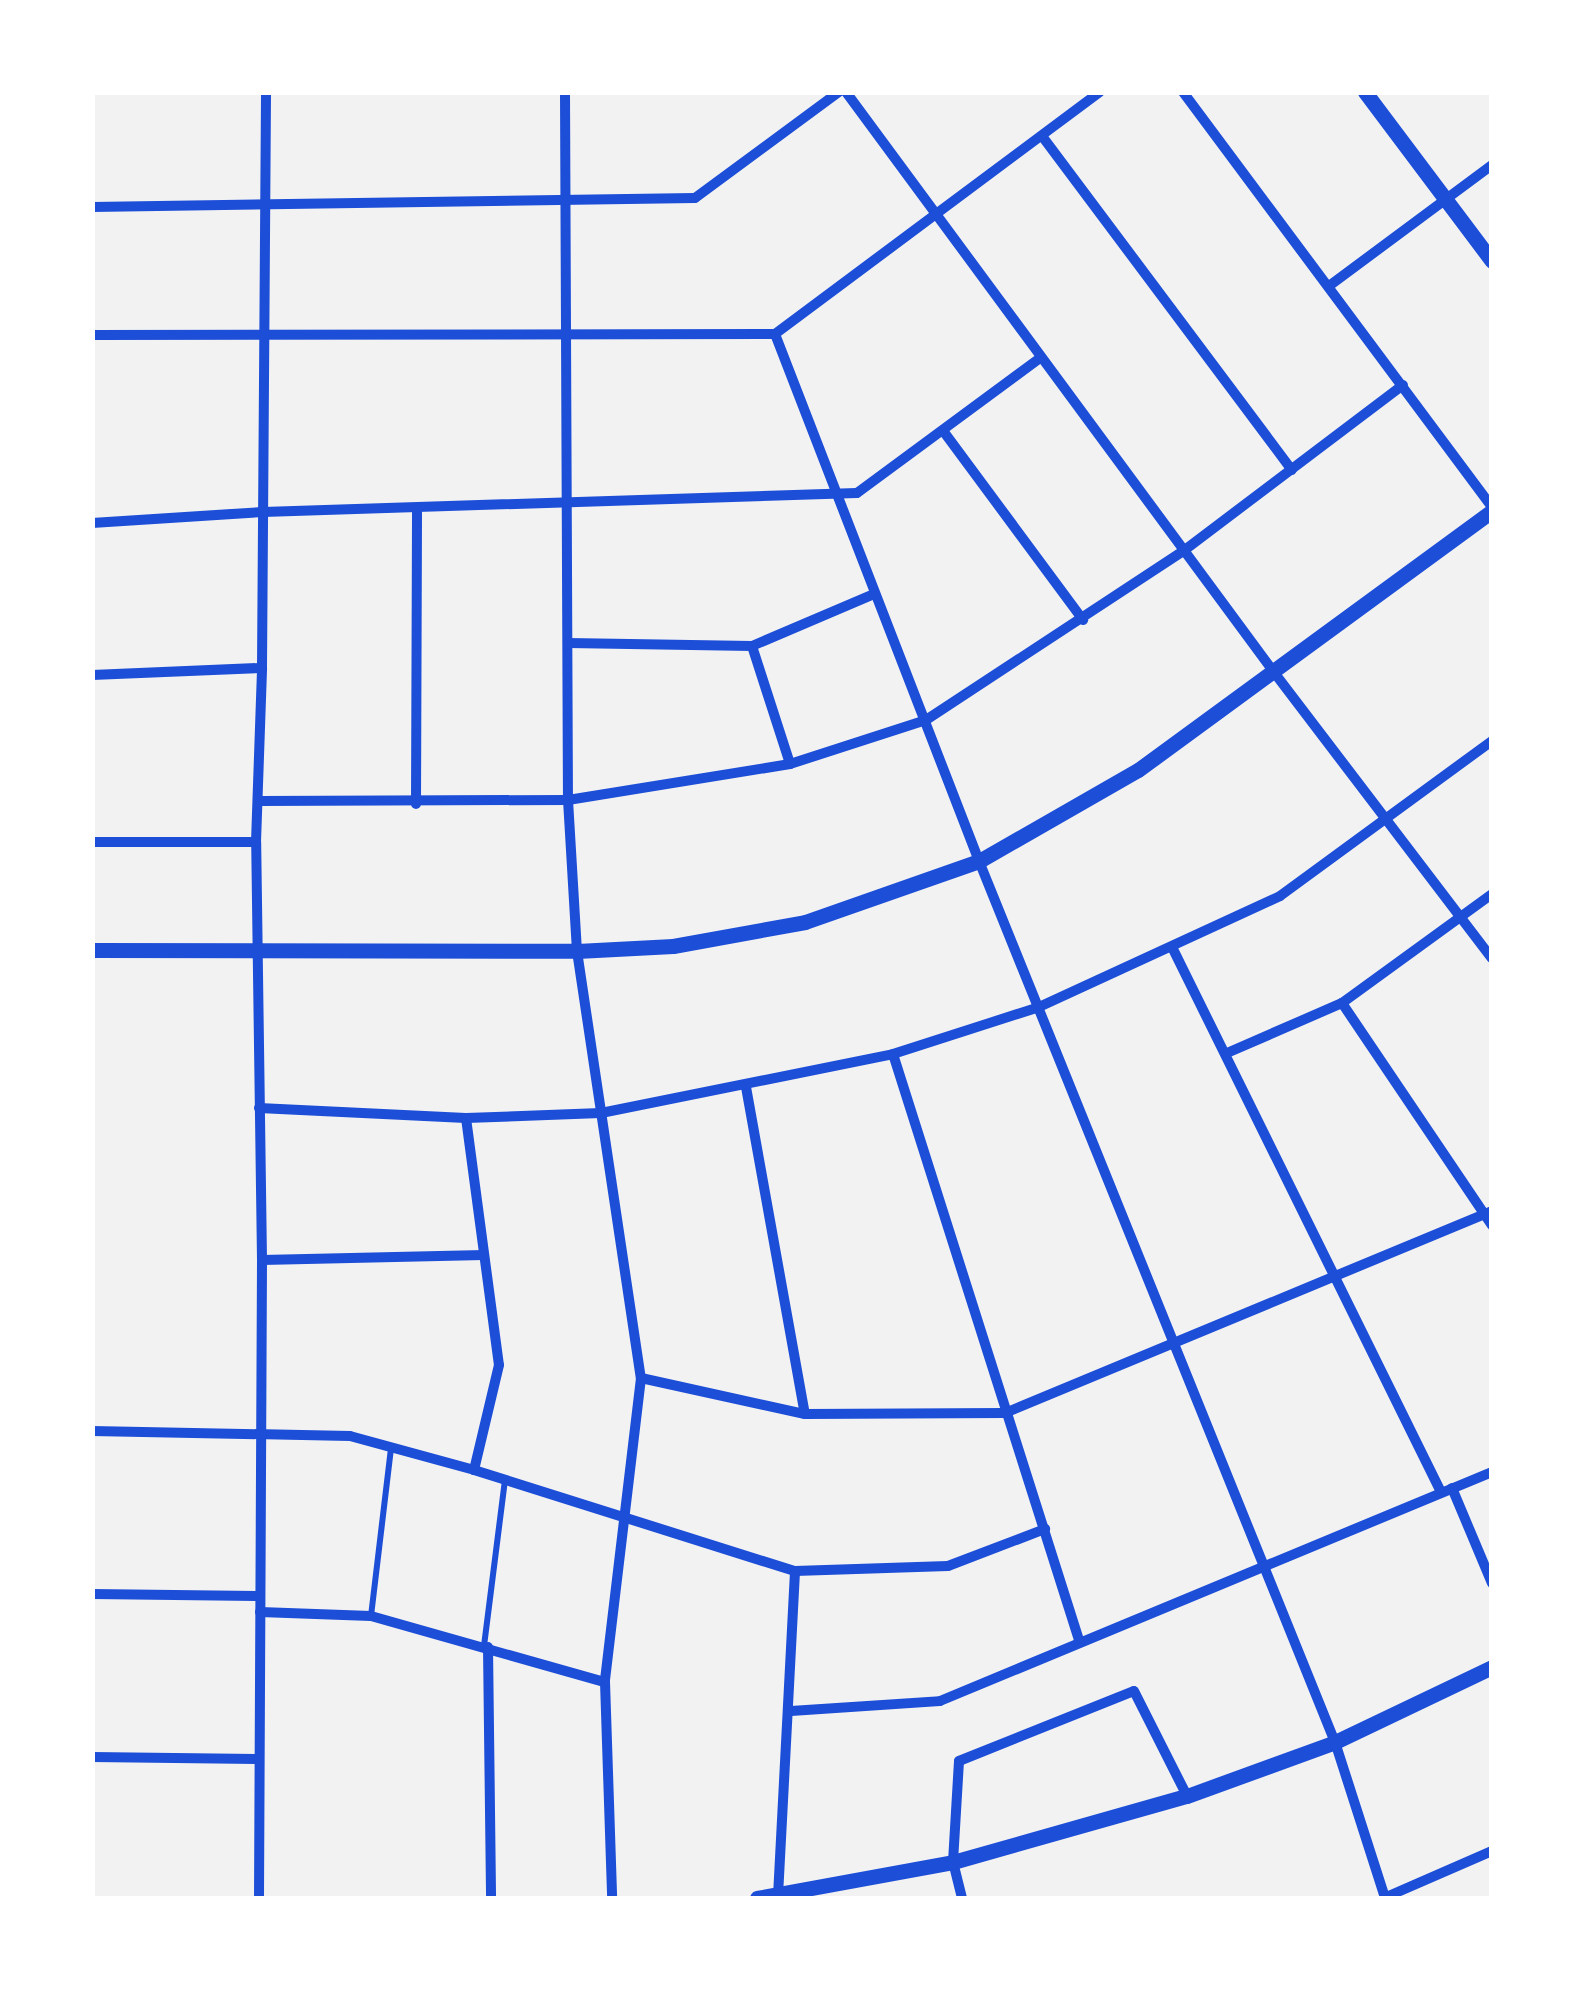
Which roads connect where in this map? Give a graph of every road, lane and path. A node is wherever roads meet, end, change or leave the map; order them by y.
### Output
1 (266, 92) edge
2 (566, 92) edge
3 (843, 92) edge
4 (1100, 92) edge
5 (1184, 92) edge
6 (1366, 92) edge
7 (1042, 136) junction
8 (1492, 165) edge
9 (1444, 198) junction
10 (566, 202) junction
11 (266, 206) junction
12 (92, 207) edge
13 (937, 214) junction
14 (1492, 261) edge
15 (1330, 286) junction
16 (265, 334) junction
17 (775, 334) junction
18 (92, 336) edge
19 (568, 338) junction
20 (1040, 358) junction
21 (1403, 385) junction
22 (944, 432) junction
23 (1292, 470) junction
24 (834, 494) junction
25 (569, 501) junction
26 (417, 509) junction
27 (1492, 509) edge
28 (263, 512) junction
29 (92, 523) edge
30 (1186, 548) junction
31 (874, 594) junction
32 (1083, 620) junction
33 (568, 643) junction
34 (752, 646) junction
35 (262, 668) junction
36 (1273, 670) junction
37 (92, 675) edge
38 (926, 720) junction
39 (1492, 741) edge
40 (790, 764) junction
41 (568, 800) junction
42 (259, 801) junction
43 (416, 804) junction
44 (1385, 820) junction
45 (92, 842) edge
46 (256, 842) junction
47 (979, 861) junction
48 (1492, 894) edge
49 (1460, 918) junction
50 (1172, 947) junction
51 (92, 950) edge
52 (258, 950) junction
53 (577, 951) junction
54 (1492, 958) edge
55 (1342, 1003) junction
56 (1039, 1008) junction
57 (1226, 1053) junction
58 (893, 1054) junction
59 (746, 1087) junction
60 (259, 1108) junction
61 (601, 1113) junction
62 (466, 1118) junction
63 (1489, 1217) edge
64 (484, 1255) junction
65 (262, 1260) junction
66 (1335, 1275) junction
67 (1173, 1342) junction
68 (641, 1378) junction
69 (1005, 1413) junction
70 (805, 1414) junction
71 (92, 1431) edge
72 (260, 1432) junction
73 (391, 1447) junction
74 (474, 1470) junction
75 (1492, 1472) edge
76 (505, 1480) junction
77 (1446, 1490) junction
78 (623, 1518) junction
79 (1045, 1529) junction
80 (1265, 1568) junction
81 (795, 1571) junction
82 (1492, 1583) edge
83 (92, 1594) edge
84 (260, 1596) junction
85 (260, 1612) junction
86 (371, 1616) junction
87 (1079, 1640) junction
88 (486, 1646) junction
89 (1492, 1667) edge
90 (605, 1682) junction
91 (791, 1712) junction
92 (1335, 1742) junction
93 (92, 1758) edge
94 (259, 1759) junction
95 (1186, 1796) junction
96 (1492, 1851) edge
97 (953, 1862) junction
98 (778, 1896) junction
99 (259, 1898) edge
100 (491, 1898) edge
101 (612, 1898) edge
102 (758, 1898) edge
103 (962, 1898) edge
104 (1385, 1898) edge

1 - 11 street
2 - 10 street
3 - 10 street
3 - 13 street
4 - 7 street
5 - 15 street
6 - 9 street
7 - 13 street
7 - 23 street
8 - 9 street
9 - 14 street
9 - 15 street
10 - 11 street
10 - 19 street
11 - 12 street
11 - 16 street
13 - 17 street
13 - 20 street
15 - 21 street
16 - 18 street
16 - 19 street
16 - 28 street
17 - 19 street
17 - 24 street
19 - 25 street
20 - 22 street
20 - 30 street
21 - 23 street
21 - 27 street
22 - 24 street
22 - 32 street
23 - 30 street
24 - 25 street
24 - 31 street
25 - 26 street
25 - 33 street
26 - 28 street
26 - 43 street
27 - 36 street
28 - 29 street
28 - 35 street
30 - 32 street
30 - 36 street
31 - 34 street
31 - 38 street
32 - 38 street
33 - 34 street
33 - 41 street
34 - 40 street
35 - 37 street
35 - 42 street
36 - 44 street
36 - 47 street
38 - 40 street
38 - 47 street
39 - 44 street
40 - 41 street
41 - 43 street
41 - 53 street
42 - 43 street
42 - 46 street
44 - 49 street
44 - 50 street
45 - 46 street
46 - 52 street
47 - 53 street
47 - 56 street
48 - 49 street
49 - 54 street
49 - 55 street
50 - 56 street
50 - 57 street
51 - 52 street
52 - 53 street
52 - 60 street
53 - 61 street
55 - 57 street
55 - 63 street
56 - 58 street
56 - 67 street
57 - 66 street
58 - 59 street
58 - 69 street
59 - 61 street
59 - 70 street
60 - 62 street
60 - 65 street
61 - 62 street
61 - 68 street
62 - 64 street
63 - 66 street
64 - 65 street
64 - 74 street
65 - 72 street
66 - 67 street
66 - 77 street
67 - 69 street
67 - 80 street
68 - 70 street
68 - 78 street
69 - 70 street
69 - 79 street
71 - 72 street
72 - 73 street
72 - 84 street
73 - 74 street
73 - 86 lane
74 - 76 street
75 - 77 street
76 - 78 street
76 - 88 lane
77 - 80 street
77 - 82 street
78 - 81 street
78 - 90 street
79 - 81 street
79 - 87 street
80 - 87 street
80 - 92 street
81 - 91 street
83 - 84 street
84 - 85 street
85 - 86 street
85 - 94 street
86 - 88 street
87 - 91 street
88 - 90 street
88 - 100 street
89 - 92 street
90 - 101 street
91 - 98 street
92 - 95 street
92 - 104 street
93 - 94 street
94 - 99 street
95 - 97 street
95 - 97 street
96 - 104 street
97 - 98 street
97 - 103 street
98 - 102 street

